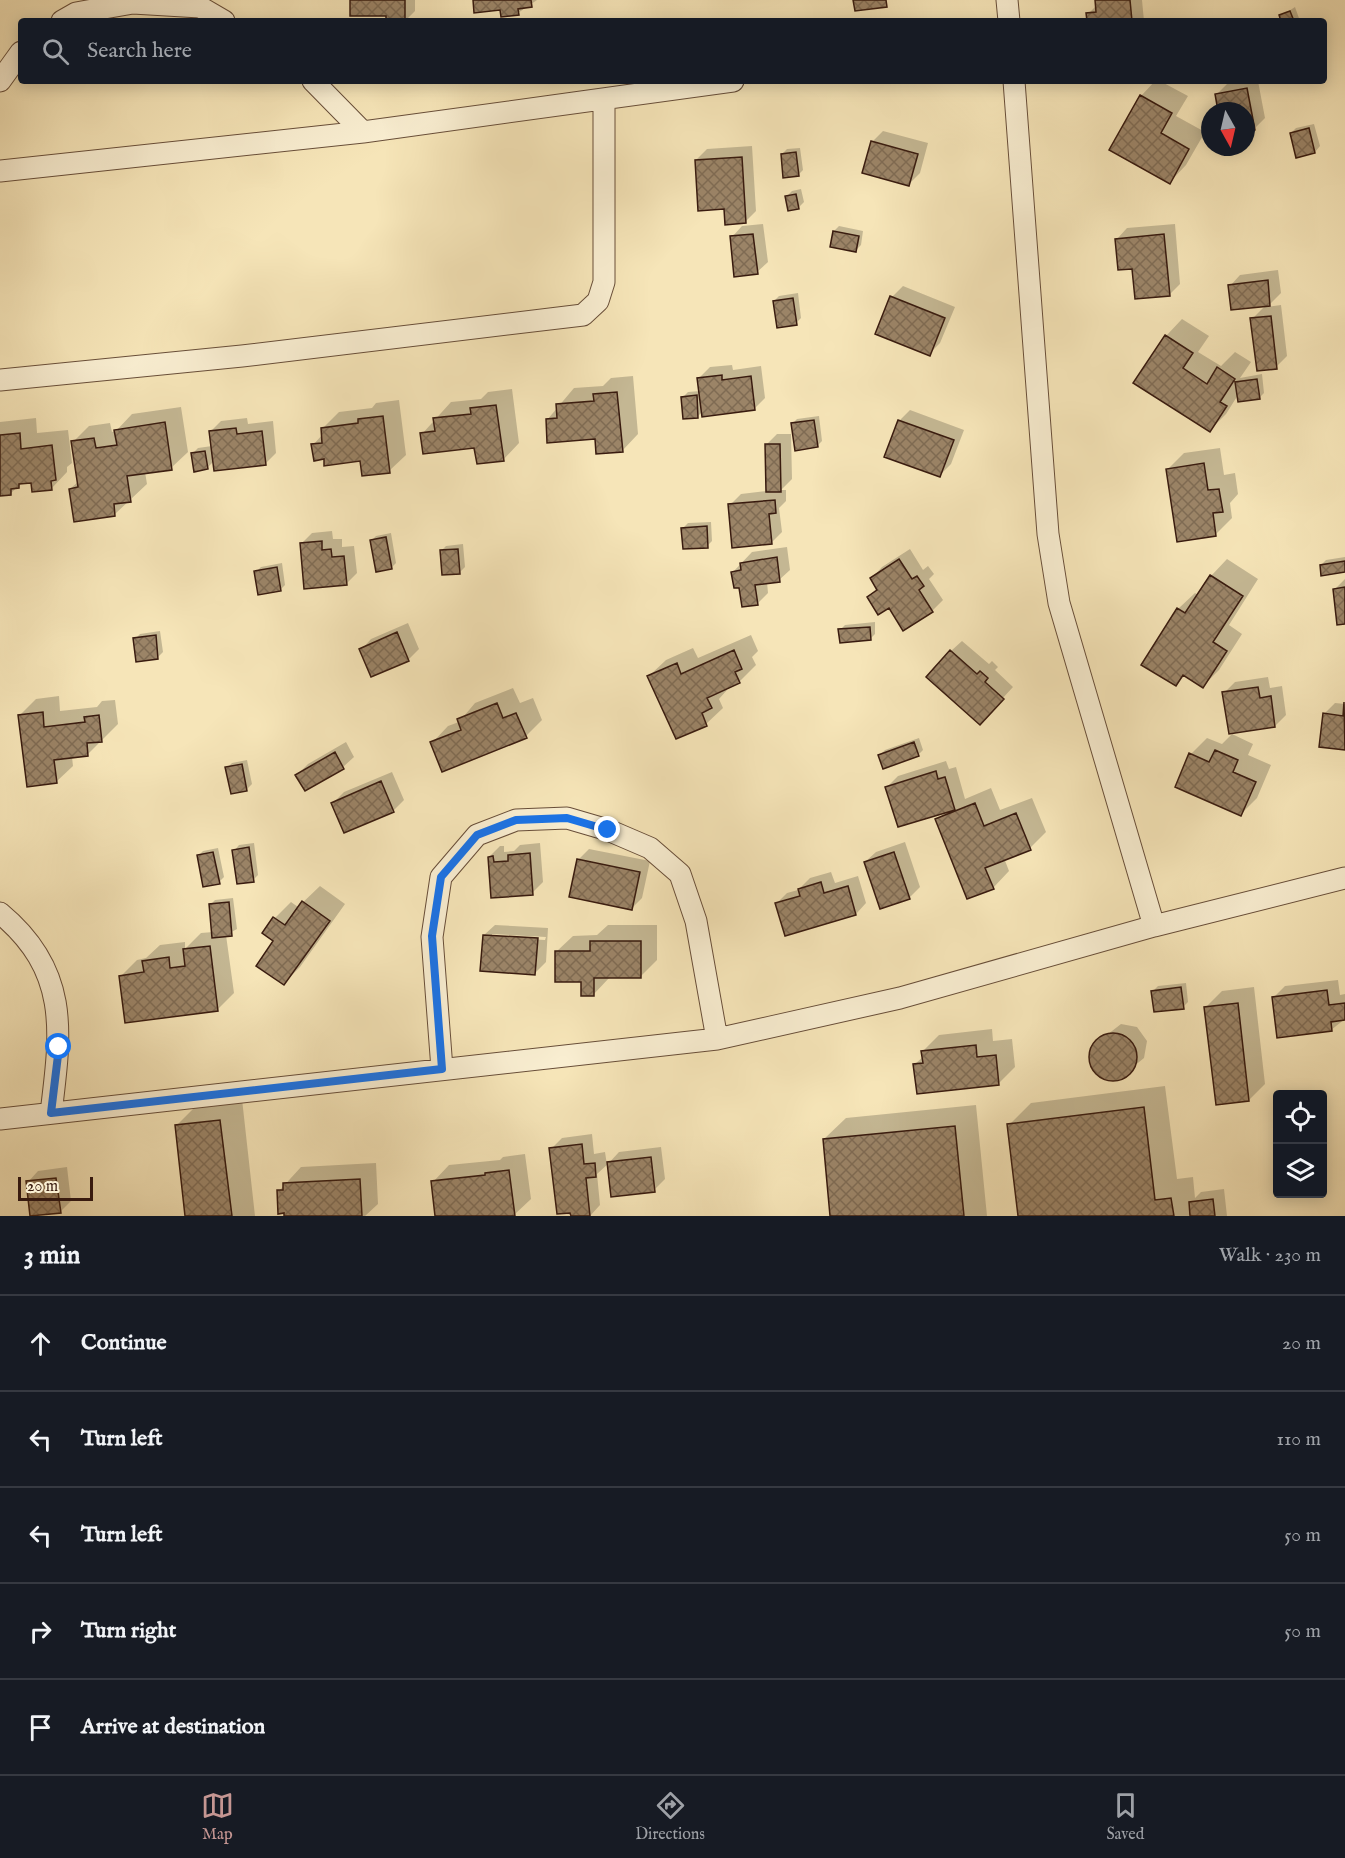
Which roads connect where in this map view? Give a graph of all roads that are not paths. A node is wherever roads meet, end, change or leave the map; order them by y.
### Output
1 (1006, 0) edge
2 (67, 18) edge
3 (219, 18) edge
4 (1009, 18) edge
5 (18, 56) edge
6 (0, 81) edge
7 (317, 84) edge
8 (713, 84) edge
9 (1014, 84) edge
10 (604, 100) junction
11 (363, 132) junction
12 (0, 171) edge
13 (0, 380) edge
14 (1345, 878) edge
15 (0, 913) edge
16 (1154, 926) junction
17 (717, 1040) junction
18 (442, 1069) junction
19 (51, 1113) junction
20 (0, 1119) edge

1 - 4 street
2 - 3 street
5 - 6 street
7 - 11 street
8 - 10 street
9 - 16 street
10 - 11 street
10 - 13 street
11 - 12 street
14 - 16 street
15 - 19 street
16 - 17 street
17 - 18 street
17 - 18 street
18 - 19 street
19 - 20 street

